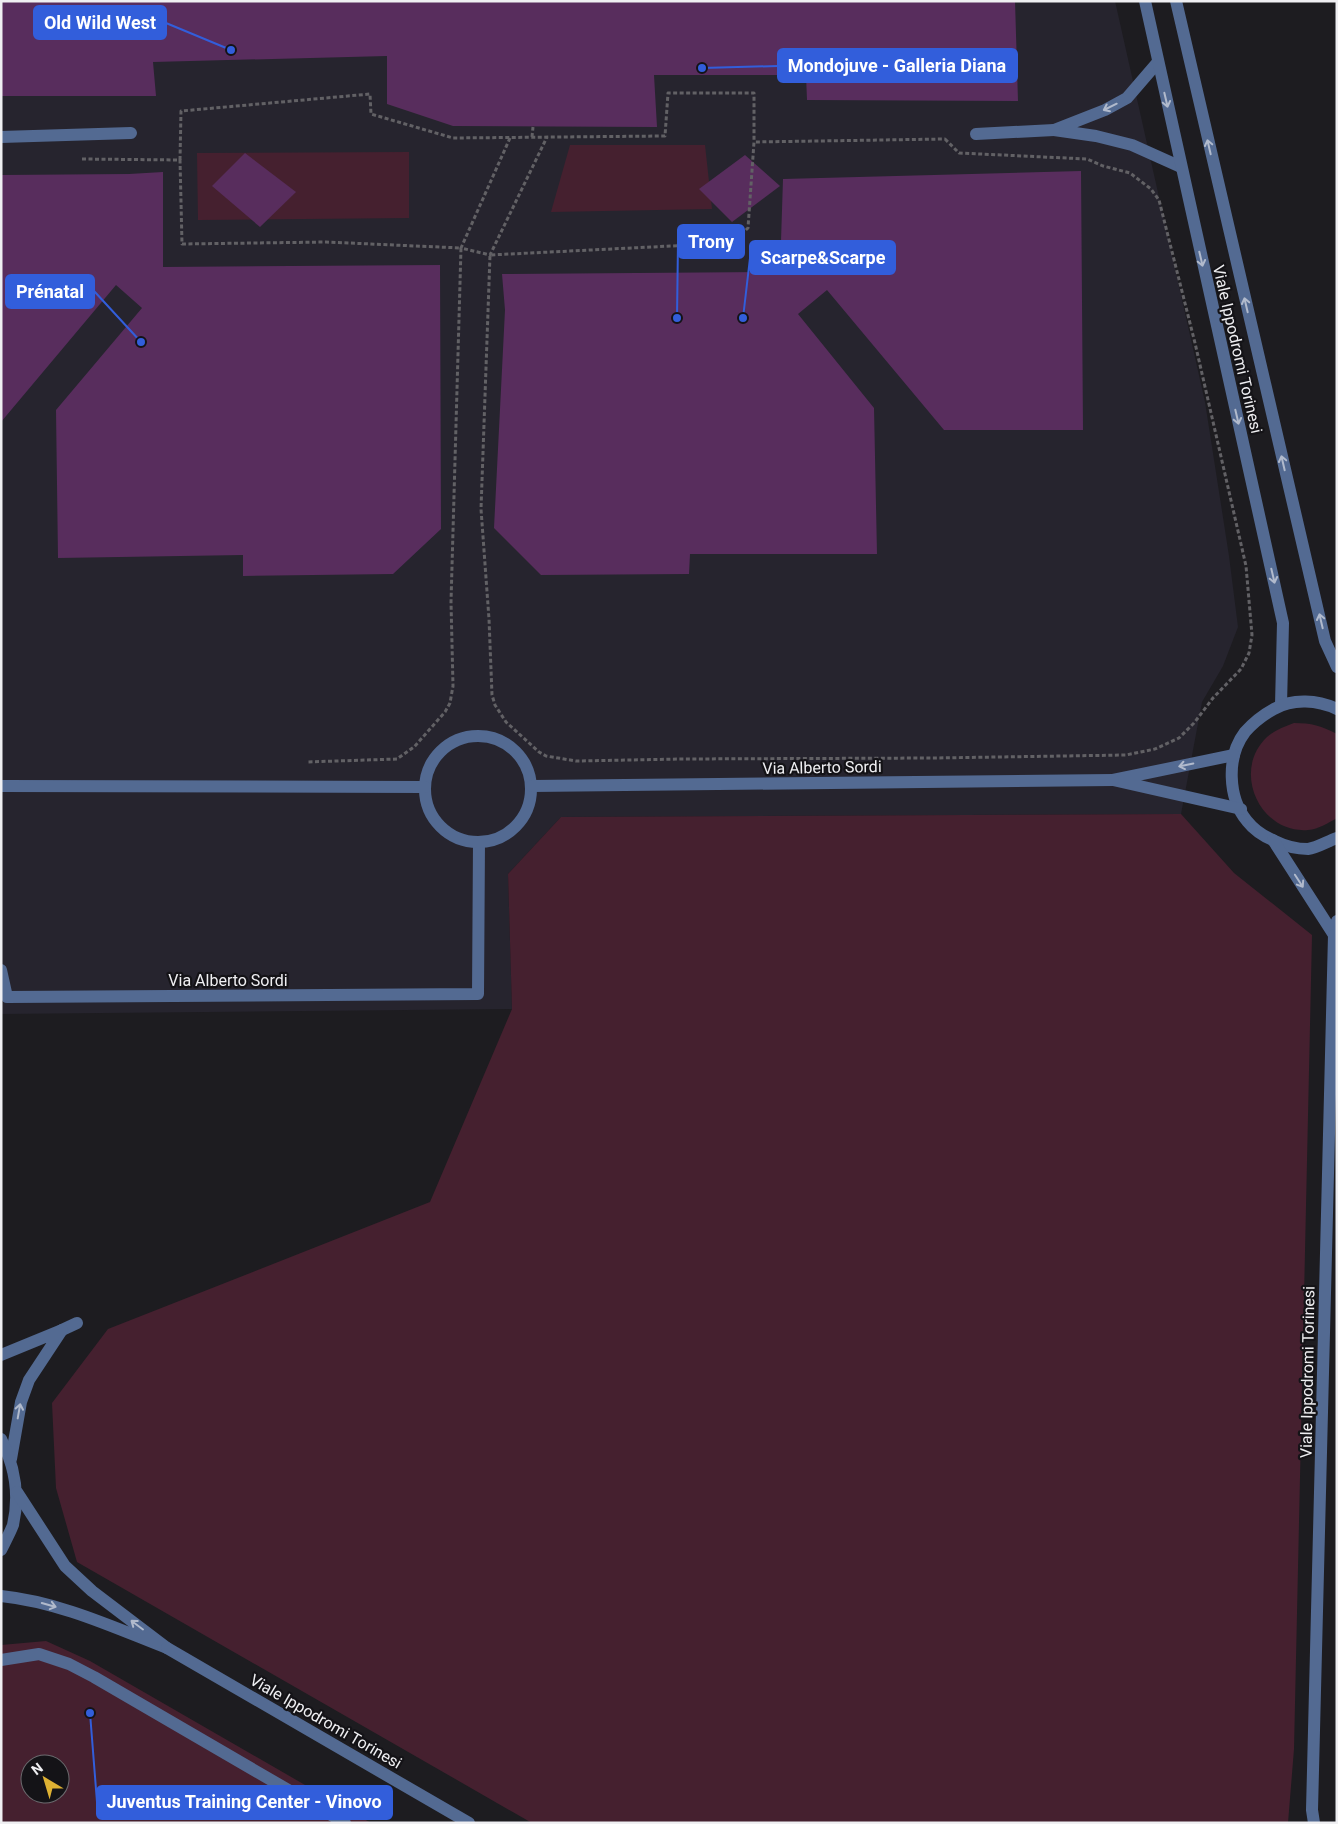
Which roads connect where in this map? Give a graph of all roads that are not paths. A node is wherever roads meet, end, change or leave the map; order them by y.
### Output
1 (1144, 1) edge
2 (1176, 1) edge
3 (1158, 62) junction
4 (1054, 130) junction
5 (131, 133) dead end
6 (976, 134) dead end
7 (1, 137) edge
8 (1181, 167) junction
9 (1337, 667) edge
10 (1281, 705) junction
11 (1337, 709) edge
12 (1234, 755) junction
13 (1113, 780) junction
14 (1, 786) edge
15 (532, 786) junction
16 (425, 787) junction
17 (1241, 809) junction
18 (1337, 838) edge
19 (1273, 840) junction
20 (479, 842) junction
21 (1337, 921) edge
22 (1334, 935) junction
23 (1, 970) edge
24 (77, 1323) dead end
25 (62, 1330) junction
26 (1, 1355) edge
27 (1, 1439) edge
28 (11, 1459) junction
29 (17, 1492) junction
30 (1, 1550) edge
31 (1, 1596) edge
32 (167, 1648) junction
33 (1, 1660) edge
34 (1313, 1816) edge
35 (345, 1823) edge
36 (469, 1823) edge
37 (1308, 1823) edge

1 - 3 street, Viale Ippodromi Torinesi
9 -> 2 street, Viale Ippodromi Torinesi
3 -> 4 street
3 -> 8 street, Viale Ippodromi Torinesi
4 - 6 street
4 - 8 street
5 - 7 street
8 -> 10 street, Viale Ippodromi Torinesi
10 - 11 street
10 - 12 street
12 -> 13 street, Via Alberto Sordi
12 - 17 street
13 - 15 street, Via Alberto Sordi
13 - 17 street, Via Alberto Sordi
14 - 16 street
15 - 16 street
15 - 20 street
16 - 20 street
17 - 19 street
18 - 19 street
19 -> 22 street
20 - 23 street, Via Alberto Sordi
21 - 22 street, Viale Ippodromi Torinesi
22 - 34 street, Viale Ippodromi Torinesi
24 - 25 street
25 - 26 street
28 -> 25 street
27 - 28 street
28 - 29 street
29 - 30 street
32 -> 29 street, Viale Ippodromi Torinesi
31 -> 32 street, Viale Ippodromi Torinesi
32 - 36 street, Viale Ippodromi Torinesi
33 - 35 street
34 - 37 street, Viale Ippodromi Torinesi

